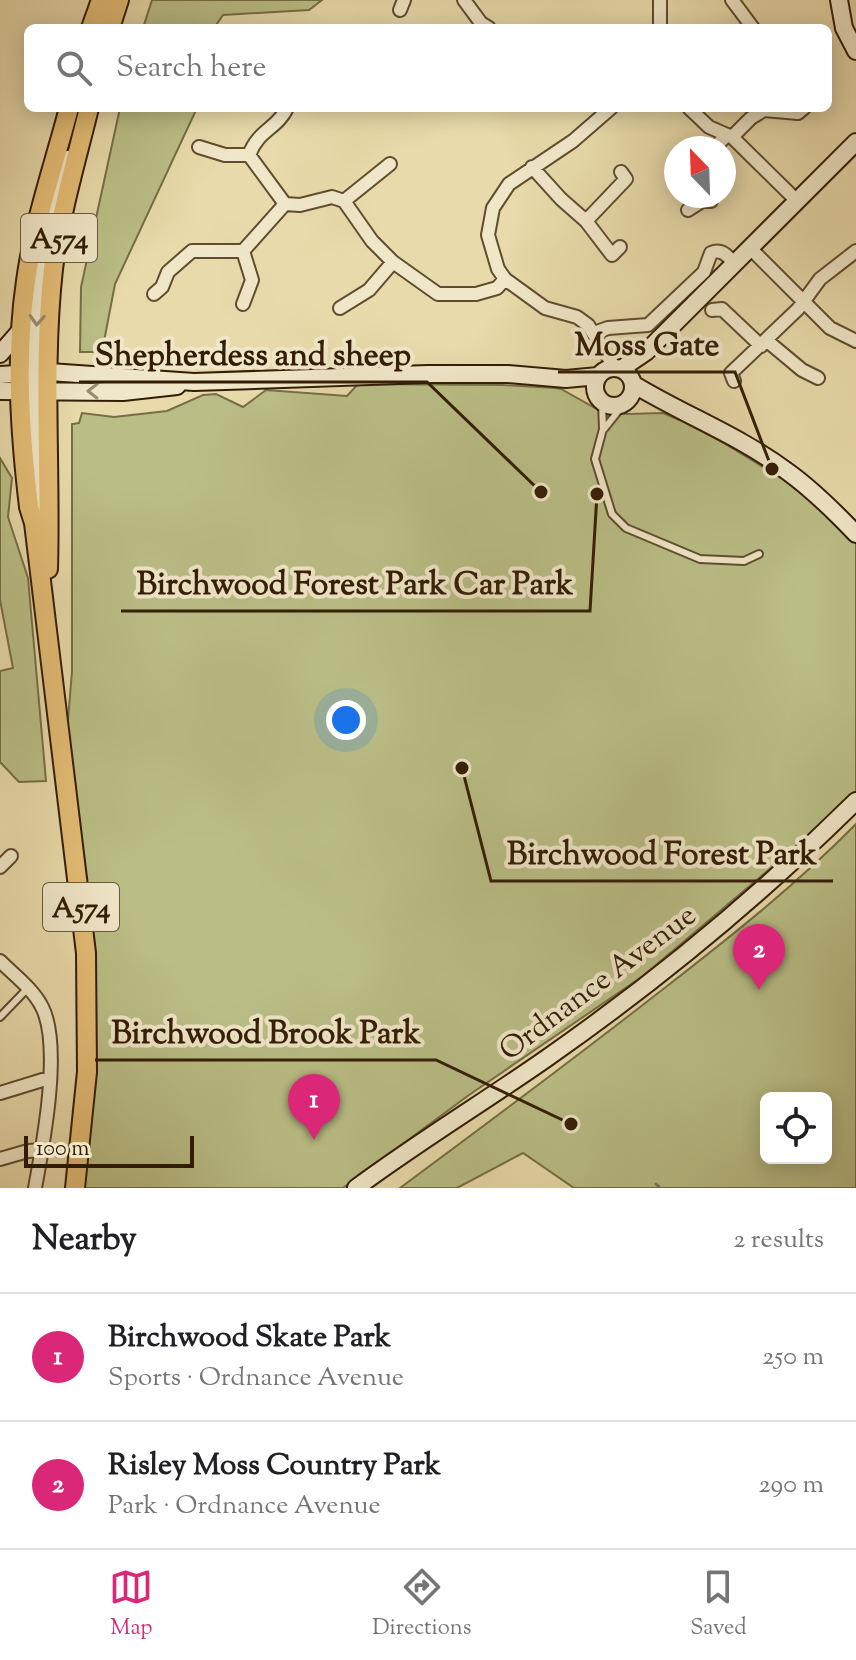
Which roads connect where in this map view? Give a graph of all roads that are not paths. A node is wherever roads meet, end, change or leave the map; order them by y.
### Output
1 (101, 0) edge
2 (119, 0) edge
3 (464, 0) edge
4 (660, 0) edge
5 (732, 0) edge
6 (839, 0) edge
7 (92, 24) edge
8 (111, 24) edge
9 (483, 24) edge
10 (660, 24) edge
11 (750, 24) edge
12 (853, 41) edge
13 (68, 112) edge
14 (85, 112) edge
15 (285, 112) edge
16 (600, 112) edge
17 (693, 112) edge
18 (760, 112) edge
19 (729, 136) joint
20 (856, 142) edge
21 (736, 143) edge
22 (199, 147) dead end
23 (249, 155) junction
24 (390, 164) dead end
25 (532, 167) junction
26 (621, 172) dead end
27 (344, 201) junction
28 (797, 201) junction
29 (285, 204) junction
30 (691, 208) edge
31 (688, 210) dead end
32 (586, 221) junction
33 (620, 247) dead end
34 (750, 248) junction
35 (243, 251) junction
36 (856, 251) edge
37 (393, 262) junction
38 (734, 263) junction
39 (505, 279) junction
40 (154, 294) dead end
41 (803, 300) junction
42 (243, 304) dead end
43 (340, 308) dead end
44 (712, 310) dead end
45 (20, 331) junction
46 (597, 339) junction
47 (856, 341) edge
48 (763, 343) junction
49 (0, 354) edge
50 (598, 375) junction
51 (625, 375) junction
52 (818, 378) dead end
53 (566, 379) junction
54 (734, 381) dead end
55 (25, 382) edge
56 (601, 402) junction
57 (662, 402) junction
58 (626, 403) junction
59 (603, 429) junction
60 (856, 534) edge
61 (759, 554) dead end
62 (46, 628) junction
63 (856, 801) edge
64 (11, 856) dead end
65 (0, 867) edge
66 (0, 961) edge
67 (28, 988) junction
68 (0, 1017) edge
69 (49, 1078) junction
70 (0, 1093) edge
71 (42, 1150) junction
72 (0, 1159) edge
73 (35, 1188) edge
74 (75, 1188) edge
75 (356, 1188) edge

1 - 7 main road
2 - 8 main road
3 - 9 street
4 - 10 street
5 - 11 street
6 - 12 street
13 - 45 main road, A574
14 -> 55 main road, A574
15 - 23 street
16 - 25 street
17 - 19 street
18 - 19 street
20 - 28 street
21 - 28 street
22 - 23 street
23 - 29 street
24 - 27 street
25 - 32 street
25 - 39 street
26 - 32 street
27 - 29 street
27 - 37 street
28 - 34 street
29 - 35 street
30 - 31 street
32 - 33 street
34 - 38 street
34 - 41 street
35 - 40 street
35 - 42 street
36 - 41 street
37 - 39 street
37 - 43 street
38 - 46 street
38 - 51 street
39 - 46 street
41 - 47 street
41 - 48 street
44 - 48 street
45 - 49 street
45 - 55 main road, A574
46 - 50 street
46 - 51 street
48 - 52 street
48 - 54 street
50 - 51 street
50 - 53 street
50 - 56 street
51 - 57 street
51 - 58 street
53 - 55 street
53 - 56 street
55 - 62 main road, A574
55 - 62 main road, A574
56 - 58 street
56 - 59 lane
57 - 58 street
57 - 60 street
58 - 59 lane
59 - 61 lane
62 - 74 main road, A574
63 - 75 street, Ordnance Avenue
64 - 65 street
66 - 67 street
67 - 68 lane
67 - 69 street
69 - 70 street
69 - 71 street
71 - 72 street
71 - 73 street

